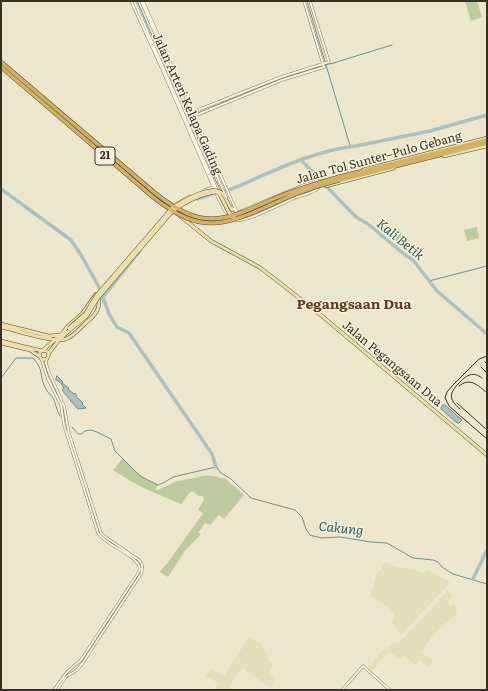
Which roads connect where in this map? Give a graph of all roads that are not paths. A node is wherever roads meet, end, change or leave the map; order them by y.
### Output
1 (131, 1) edge
2 (134, 1) edge
3 (142, 1) edge
4 (304, 1) edge
5 (310, 1) edge
6 (1, 62) edge
7 (323, 66) junction
8 (1, 68) edge
9 (193, 114) junction
10 (487, 139) edge
11 (487, 144) edge
12 (206, 158) junction
13 (336, 177) junction
14 (336, 183) junction
15 (317, 185) junction
16 (214, 187) junction
17 (225, 192) junction
18 (254, 205) junction
19 (173, 210) junction
20 (236, 211) junction
21 (227, 213) junction
22 (258, 214) junction
23 (232, 218) junction
24 (98, 292) junction
25 (90, 303) junction
26 (98, 309) junction
27 (1, 326) edge
28 (70, 328) junction
29 (27, 332) junction
30 (62, 333) junction
31 (57, 340) junction
32 (1, 342) edge
33 (42, 350) junction
34 (48, 356) junction
35 (40, 357) junction
36 (66, 423) junction
37 (487, 455) edge
38 (128, 554) junction
39 (54, 690) edge
40 (57, 690) edge
41 (342, 690) edge
42 (390, 690) edge

1 - 12 street, Jalan Arteri Kelapa Gading
2 - 12 street, Jalan Arteri Kelapa Gading
3 - 9 street, Jalan Arteri Kelapa Gading
4 - 7 street
5 - 7 street
6 - 10 highway, Jalan Tol Sunter–Pulo Gebang / 21, bridge
7 - 9 street
8 - 11 highway, Jalan Tol Sunter–Pulo Gebang / 21, bridge
8 - 19 main road, Jalan Pegangsaan Dua
9 - 12 street, Jalan Arteri Kelapa Gading
10 - 13 main road
11 - 14 main road
12 - 16 street, Jalan Arteri Kelapa Gading
12 - 17 street, Jalan Arteri Kelapa Gading
12 - 17 street, Jalan Arteri Kelapa Gading
13 - 14 main road
13 - 15 main road, bridge
14 - 15 main road
15 - 18 street
15 - 22 street
15 - 28 main road, bridge
16 - 19 street
16 - 21 street, Jalan Arteri Kelapa Gading, bridge
16 - 21 street, Jalan Arteri Kelapa Gading, bridge
17 - 20 street, Jalan Arteri Kelapa Gading
18 - 20 street
18 - 22 street
19 - 24 main road, bridge
19 - 37 main road, Jalan Pegangsaan Dua
20 - 23 street
21 - 23 street, Jalan Arteri Kelapa Gading
22 - 23 street
24 - 25 main road
24 - 26 main road
25 - 26 main road
25 - 30 main road
26 - 31 main road
27 - 29 main road
28 - 30 main road
28 - 31 main road
29 - 30 main road
29 - 31 main road
30 - 31 main road
31 - 33 main road
31 - 34 main road
32 - 33 main road
32 - 35 main road
33 - 34 main road
33 - 35 main road
34 - 35 main road
34 - 36 street
35 - 36 street
36 - 38 street
38 - 39 street
38 - 40 street
41 - 42 street

